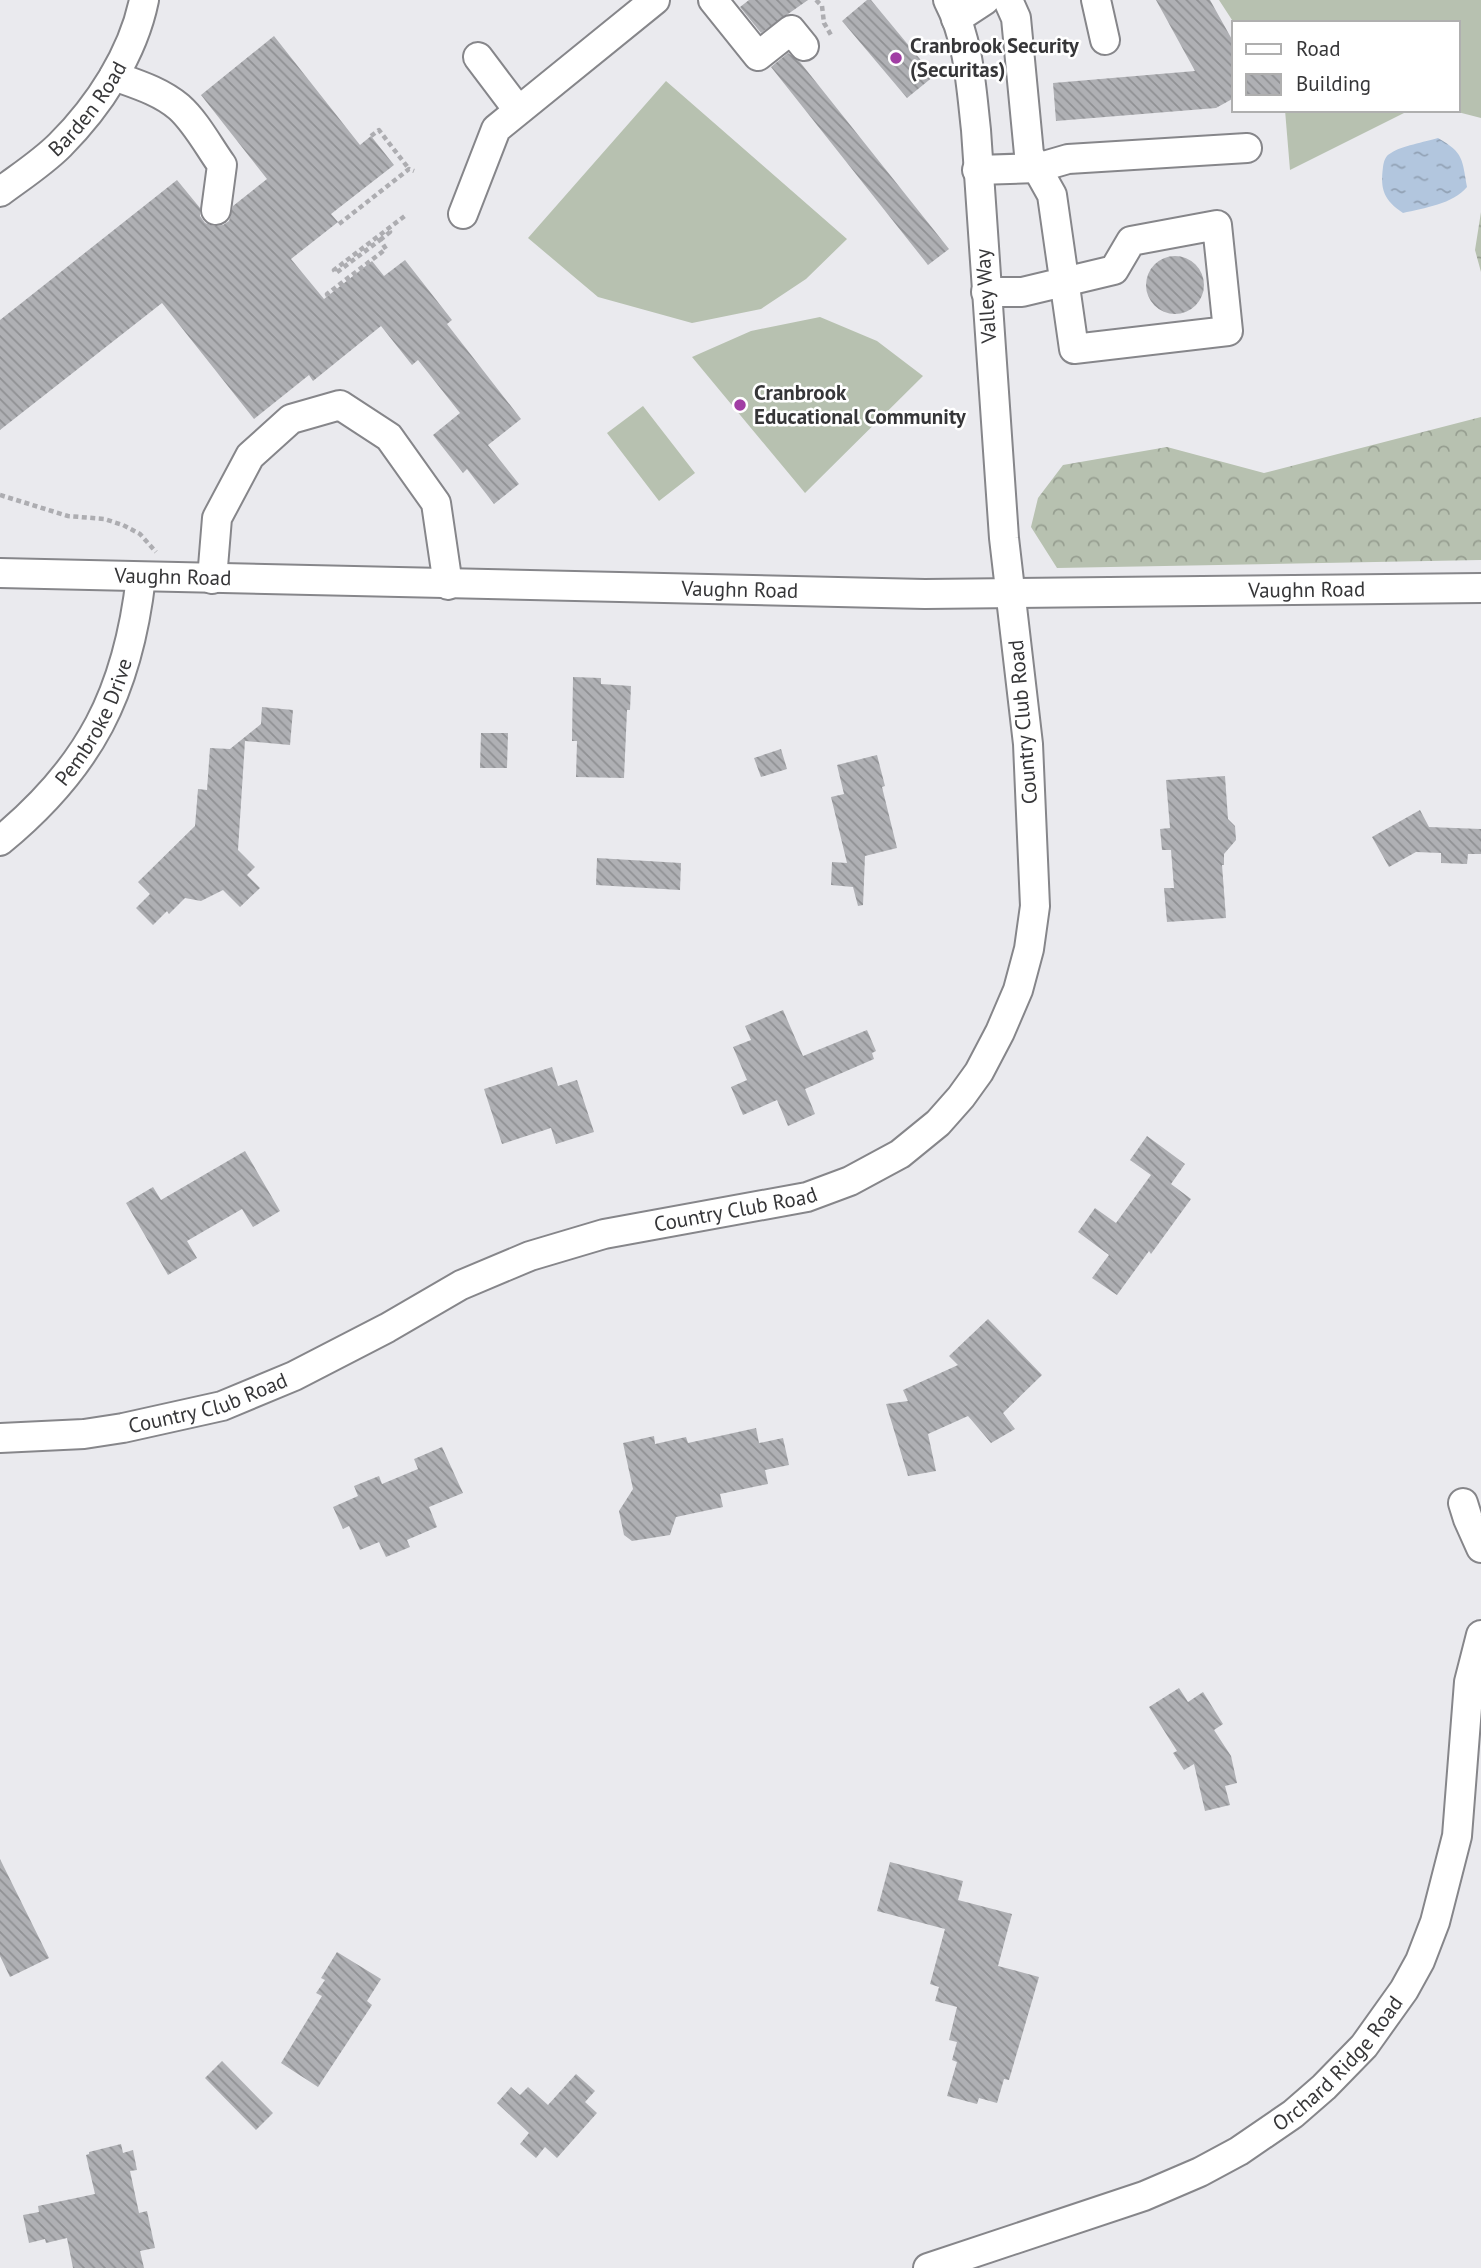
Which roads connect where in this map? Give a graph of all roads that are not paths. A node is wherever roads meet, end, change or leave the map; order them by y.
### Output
1 (145, 0) edge
2 (655, 0) edge
3 (713, 0) edge
4 (985, 0) edge
5 (1008, 0) edge
6 (1096, 0) edge
7 (952, 9) edge
8 (1105, 40) dead end
9 (804, 46) dead end
10 (478, 57) dead end
11 (114, 76) junction
12 (518, 110) junction
13 (1247, 148) dead end
14 (1037, 168) junction
15 (977, 170) junction
16 (0, 192) edge
17 (216, 210) dead end
18 (463, 214) dead end
19 (1064, 283) junction
20 (986, 292) junction
21 (0, 573) edge
22 (154, 578) junction
23 (212, 579) junction
24 (448, 585) junction
25 (1481, 588) edge
26 (1010, 595) junction
27 (0, 841) edge
28 (0, 1438) edge
29 (1463, 1503) dead end
30 (1481, 1548) edge
31 (1481, 1635) edge
32 (928, 2268) edge

1 - 11 street, Barden Road
2 - 12 street
3 - 9 street
4 - 7 street
5 - 14 street
6 - 8 street
7 - 15 street, Valley Way
10 - 12 street
11 - 16 street, Barden Road
11 - 17 street
12 - 18 street
13 - 14 street
14 - 15 street
14 - 19 street
15 - 20 street, Valley Way
19 - 19 street
19 - 20 street
20 - 26 street, Valley Way
21 - 22 street, Vaughn Road
22 - 23 street, Vaughn Road
22 - 27 street, Pembroke Drive
23 - 24 street, Vaughn Road
23 - 24 street
24 - 26 street, Vaughn Road
25 - 26 street, Vaughn Road
26 - 28 street, Country Club Road
29 - 30 street
31 - 32 street, Orchard Ridge Road

